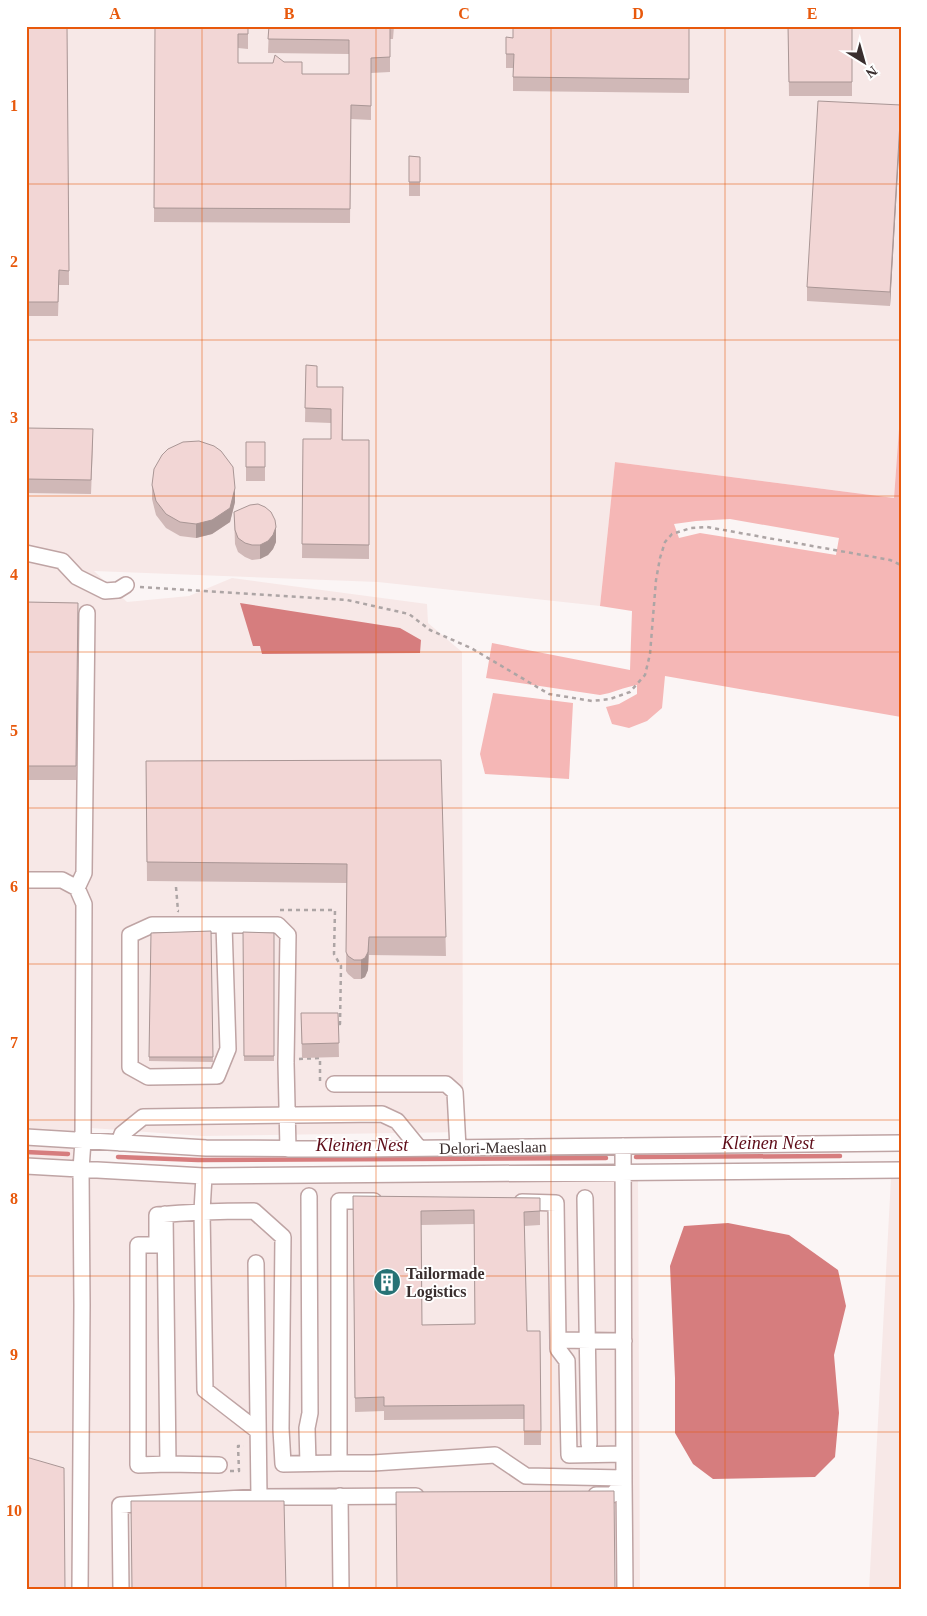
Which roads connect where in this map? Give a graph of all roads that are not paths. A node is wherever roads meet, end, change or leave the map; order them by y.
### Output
1 (26, 553) edge
2 (126, 585) road end
3 (87, 613) dead end
4 (26, 880) edge
5 (77, 888) junction
6 (224, 925) junction
7 (334, 1084) dead end
8 (288, 1115) junction
9 (26, 1138) edge
10 (83, 1141) junction
11 (119, 1143) junction
12 (901, 1144) edge
13 (623, 1146) junction
14 (418, 1148) junction
15 (458, 1148) junction
16 (288, 1149) junction
17 (26, 1166) edge
18 (81, 1169) junction
19 (901, 1170) edge
20 (623, 1173) junction
21 (204, 1176) junction
22 (309, 1196) dead end
23 (585, 1198) dead end
24 (388, 1201) edge
25 (507, 1202) edge
26 (165, 1214) junction
27 (202, 1216) junction
28 (256, 1263) dead end
29 (558, 1340) junction
30 (588, 1340) junction
31 (624, 1341) junction
32 (258, 1438) junction
33 (588, 1444) dead end
34 (624, 1454) junction
35 (339, 1463) junction
36 (168, 1464) junction
37 (308, 1464) junction
38 (224, 1468) road end
39 (624, 1480) junction
40 (583, 1495) edge
41 (340, 1496) junction
42 (427, 1496) edge
43 (259, 1497) junction
44 (80, 1590) edge
45 (121, 1590) edge
46 (341, 1590) edge
47 (625, 1590) edge

1 - 2 street
3 - 5 street
4 - 5 street
5 - 10 street
6 - 6 street
6 - 8 street
7 - 15 street
8 - 11 street
8 - 14 street
8 - 16 street
9 - 10 street, Delori-Maeslaan
10 - 11 street, Delori-Maeslaan
10 - 18 street
11 - 16 street, Delori-Maeslaan
12 - 13 street, Delori-Maeslaan
13 - 15 street, Delori-Maeslaan
13 - 20 street
14 - 15 street, Delori-Maeslaan
14 - 16 street, Delori-Maeslaan
17 - 18 street, Delori-Maeslaan
18 - 21 street, Delori-Maeslaan
18 - 44 street
19 - 20 street, Delori-Maeslaan
20 - 21 street, Delori-Maeslaan
20 - 31 street
21 - 27 street
22 - 37 street
23 - 30 street
24 - 35 street
25 - 29 street
26 - 27 street
26 - 36 street
26 - 36 street
27 - 32 street
27 - 37 street
28 - 32 street
29 - 30 street
29 - 34 street
30 - 31 street
30 - 33 street
31 - 34 street
32 - 43 street
34 - 39 street
35 - 37 street
35 - 39 street
36 - 38 street
39 - 40 street
39 - 47 street
41 - 42 street
41 - 43 street
41 - 46 street
43 - 45 street

